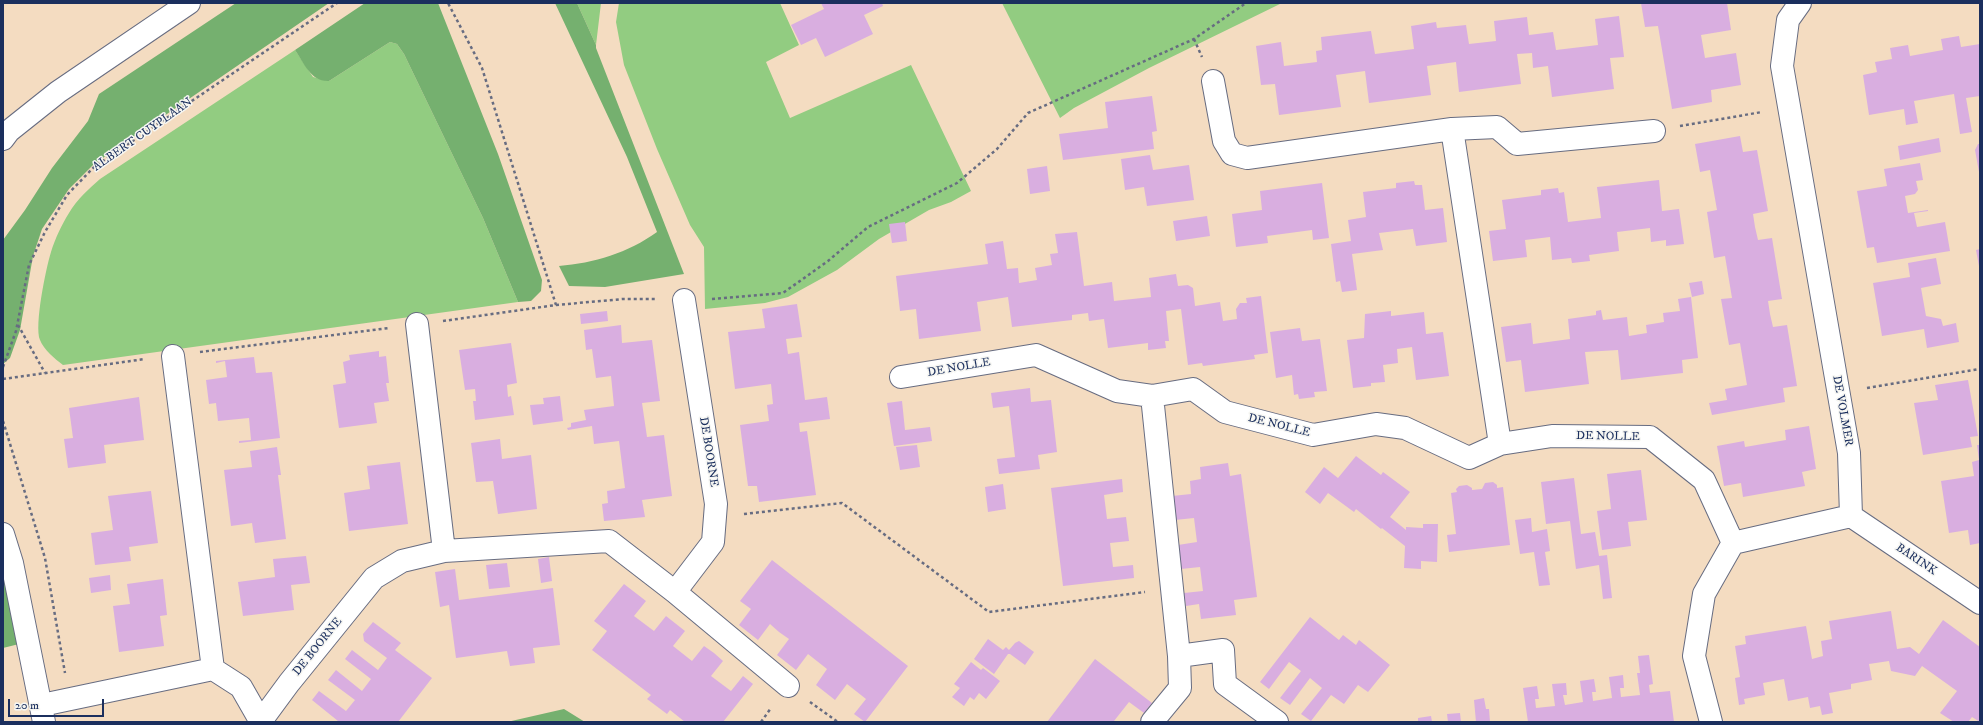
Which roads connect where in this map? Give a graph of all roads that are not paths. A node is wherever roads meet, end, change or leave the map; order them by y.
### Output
1 (189, 3) edge
2 (1800, 3) edge
3 (1213, 81) dead end
4 (1452, 129) junction
5 (1654, 131) road end
6 (3, 139) edge
7 (684, 300) road end
8 (417, 324) road end
9 (173, 356) road end
10 (901, 377) dead end
11 (1152, 396) junction
12 (1500, 444) junction
13 (1851, 516) junction
14 (3, 534) edge
15 (1733, 543) junction
16 (444, 551) junction
17 (675, 592) junction
18 (1980, 603) edge
19 (1179, 656) junction
20 (213, 669) junction
21 (788, 686) road end
22 (43, 713) edge
23 (261, 721) edge
24 (1152, 722) edge
25 (1277, 722) edge
26 (1712, 722) edge

1 - 6 street
2 - 13 street, DE VOLMER
3 - 4 street
4 - 5 street
4 - 12 street
7 - 17 street, DE BOORNE
8 - 16 street
9 - 20 street
10 - 11 street, DE NOLLE
11 - 12 street, DE NOLLE
11 - 19 street
12 - 15 street, DE NOLLE
13 - 15 street
13 - 18 street, BARINK
14 - 22 street
15 - 26 street
16 - 17 street, DE BOORNE
16 - 23 street, DE BOORNE
17 - 21 street, DE BOORNE
19 - 24 street
19 - 25 street
20 - 22 street
20 - 23 street, DE BOORNE

